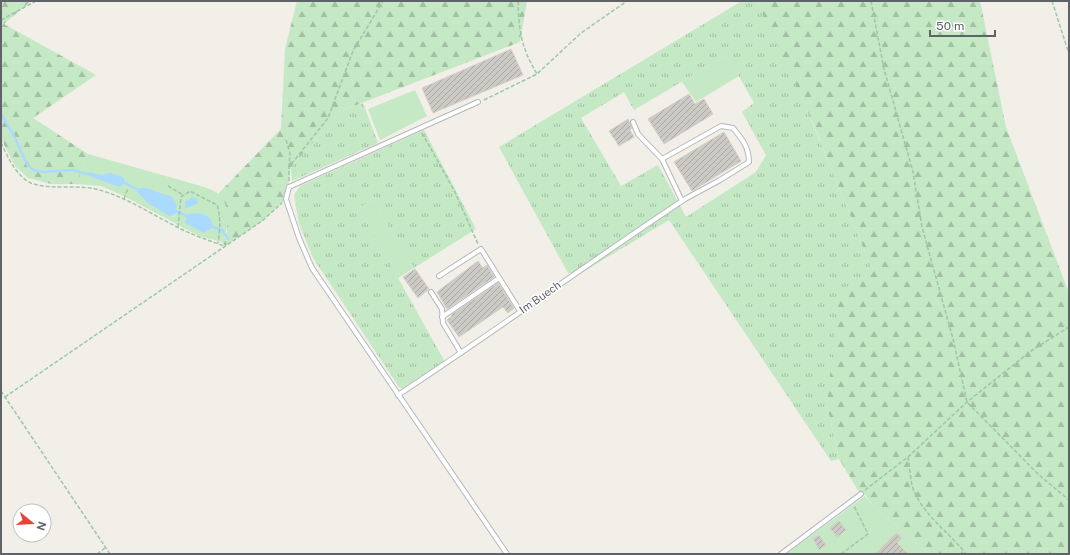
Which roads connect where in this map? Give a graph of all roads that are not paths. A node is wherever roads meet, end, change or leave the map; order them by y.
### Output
1 (478, 102) road end
2 (632, 122) dead end
3 (662, 159) junction
4 (682, 201) junction
5 (439, 276) dead end
6 (499, 278) junction
7 (431, 292) dead end
8 (520, 311) junction
9 (442, 317) junction
10 (461, 353) junction
11 (398, 395) junction
12 (861, 494) road end
13 (507, 554) edge
14 (781, 554) edge

1 - 11 lane
2 - 3 lane
3 - 4 lane
3 - 4 lane, Im Buech
4 - 8 lane, Im Buech
5 - 6 lane
6 - 8 lane
6 - 9 lane
7 - 9 lane
8 - 10 lane, Im Buech
9 - 10 lane
10 - 11 lane, Im Buech
11 - 13 lane
12 - 14 lane

